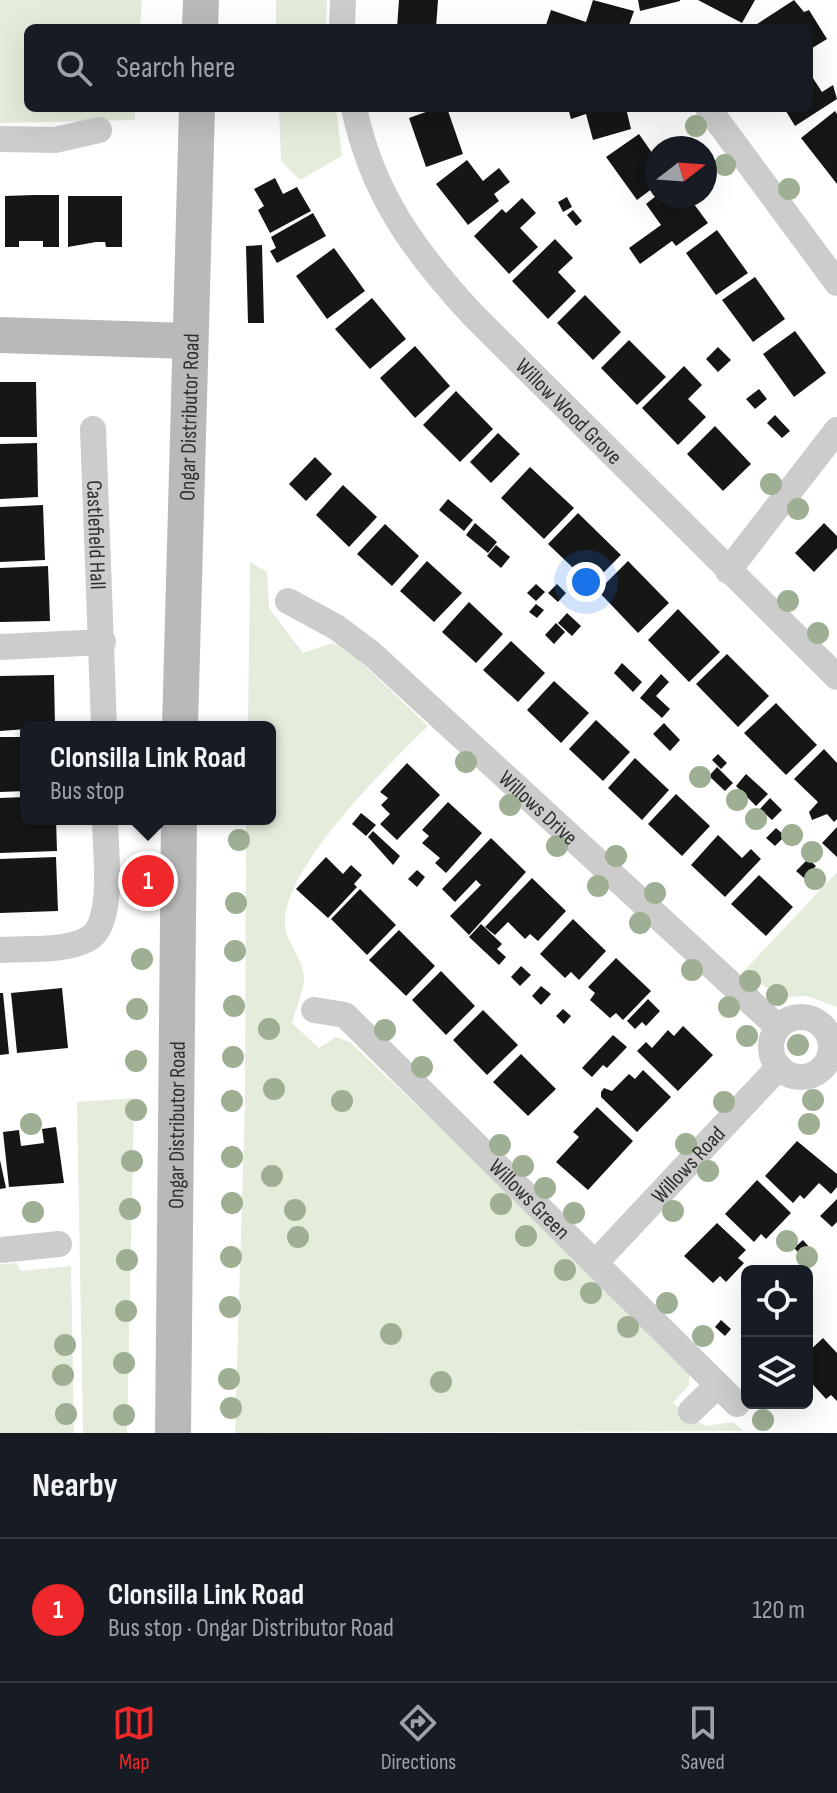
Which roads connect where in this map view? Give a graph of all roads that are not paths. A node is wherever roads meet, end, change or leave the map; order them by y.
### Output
1 (201, 0) edge
2 (343, 0) edge
3 (200, 24) edge
4 (342, 24) edge
5 (197, 112) edge
6 (355, 112) edge
7 (711, 112) edge
8 (99, 130) dead end
9 (0, 139) edge
10 (837, 283) edge
11 (0, 335) edge
12 (189, 341) junction
13 (93, 429) dead end
14 (837, 430) edge
15 (728, 571) junction
16 (288, 601) dead end
17 (103, 642) junction
18 (0, 647) edge
19 (837, 677) edge
20 (104, 721) edge
21 (180, 721) edge
22 (105, 825) edge
23 (179, 825) edge
24 (0, 950) edge
25 (314, 1010) dead end
26 (830, 1017) edge
27 (778, 1027) junction
28 (779, 1067) junction
29 (830, 1073) edge
30 (59, 1244) dead end
31 (0, 1250) edge
32 (596, 1262) junction
33 (691, 1411) dead end
34 (173, 1433) edge

1 - 3 street
2 - 4 street
5 - 12 street, Ongar Distributor Road
6 - 15 street, Willow Wood Grove
7 - 10 street
8 - 9 street
11 - 12 street
12 - 21 street, Ongar Distributor Road
13 - 17 street, Castlefield Hall
14 - 15 street
15 - 19 street, Willow Wood Grove
16 - 27 street, Willows Drive
17 - 18 street
17 - 20 street, Castlefield Hall
22 - 24 street
23 - 34 street, Ongar Distributor Road
25 - 32 street, Willows Green
26 - 27 street
26 - 29 street
27 - 28 street
28 - 29 street
28 - 32 street, Willows Road
30 - 31 street
32 - 33 street, Willows Green

